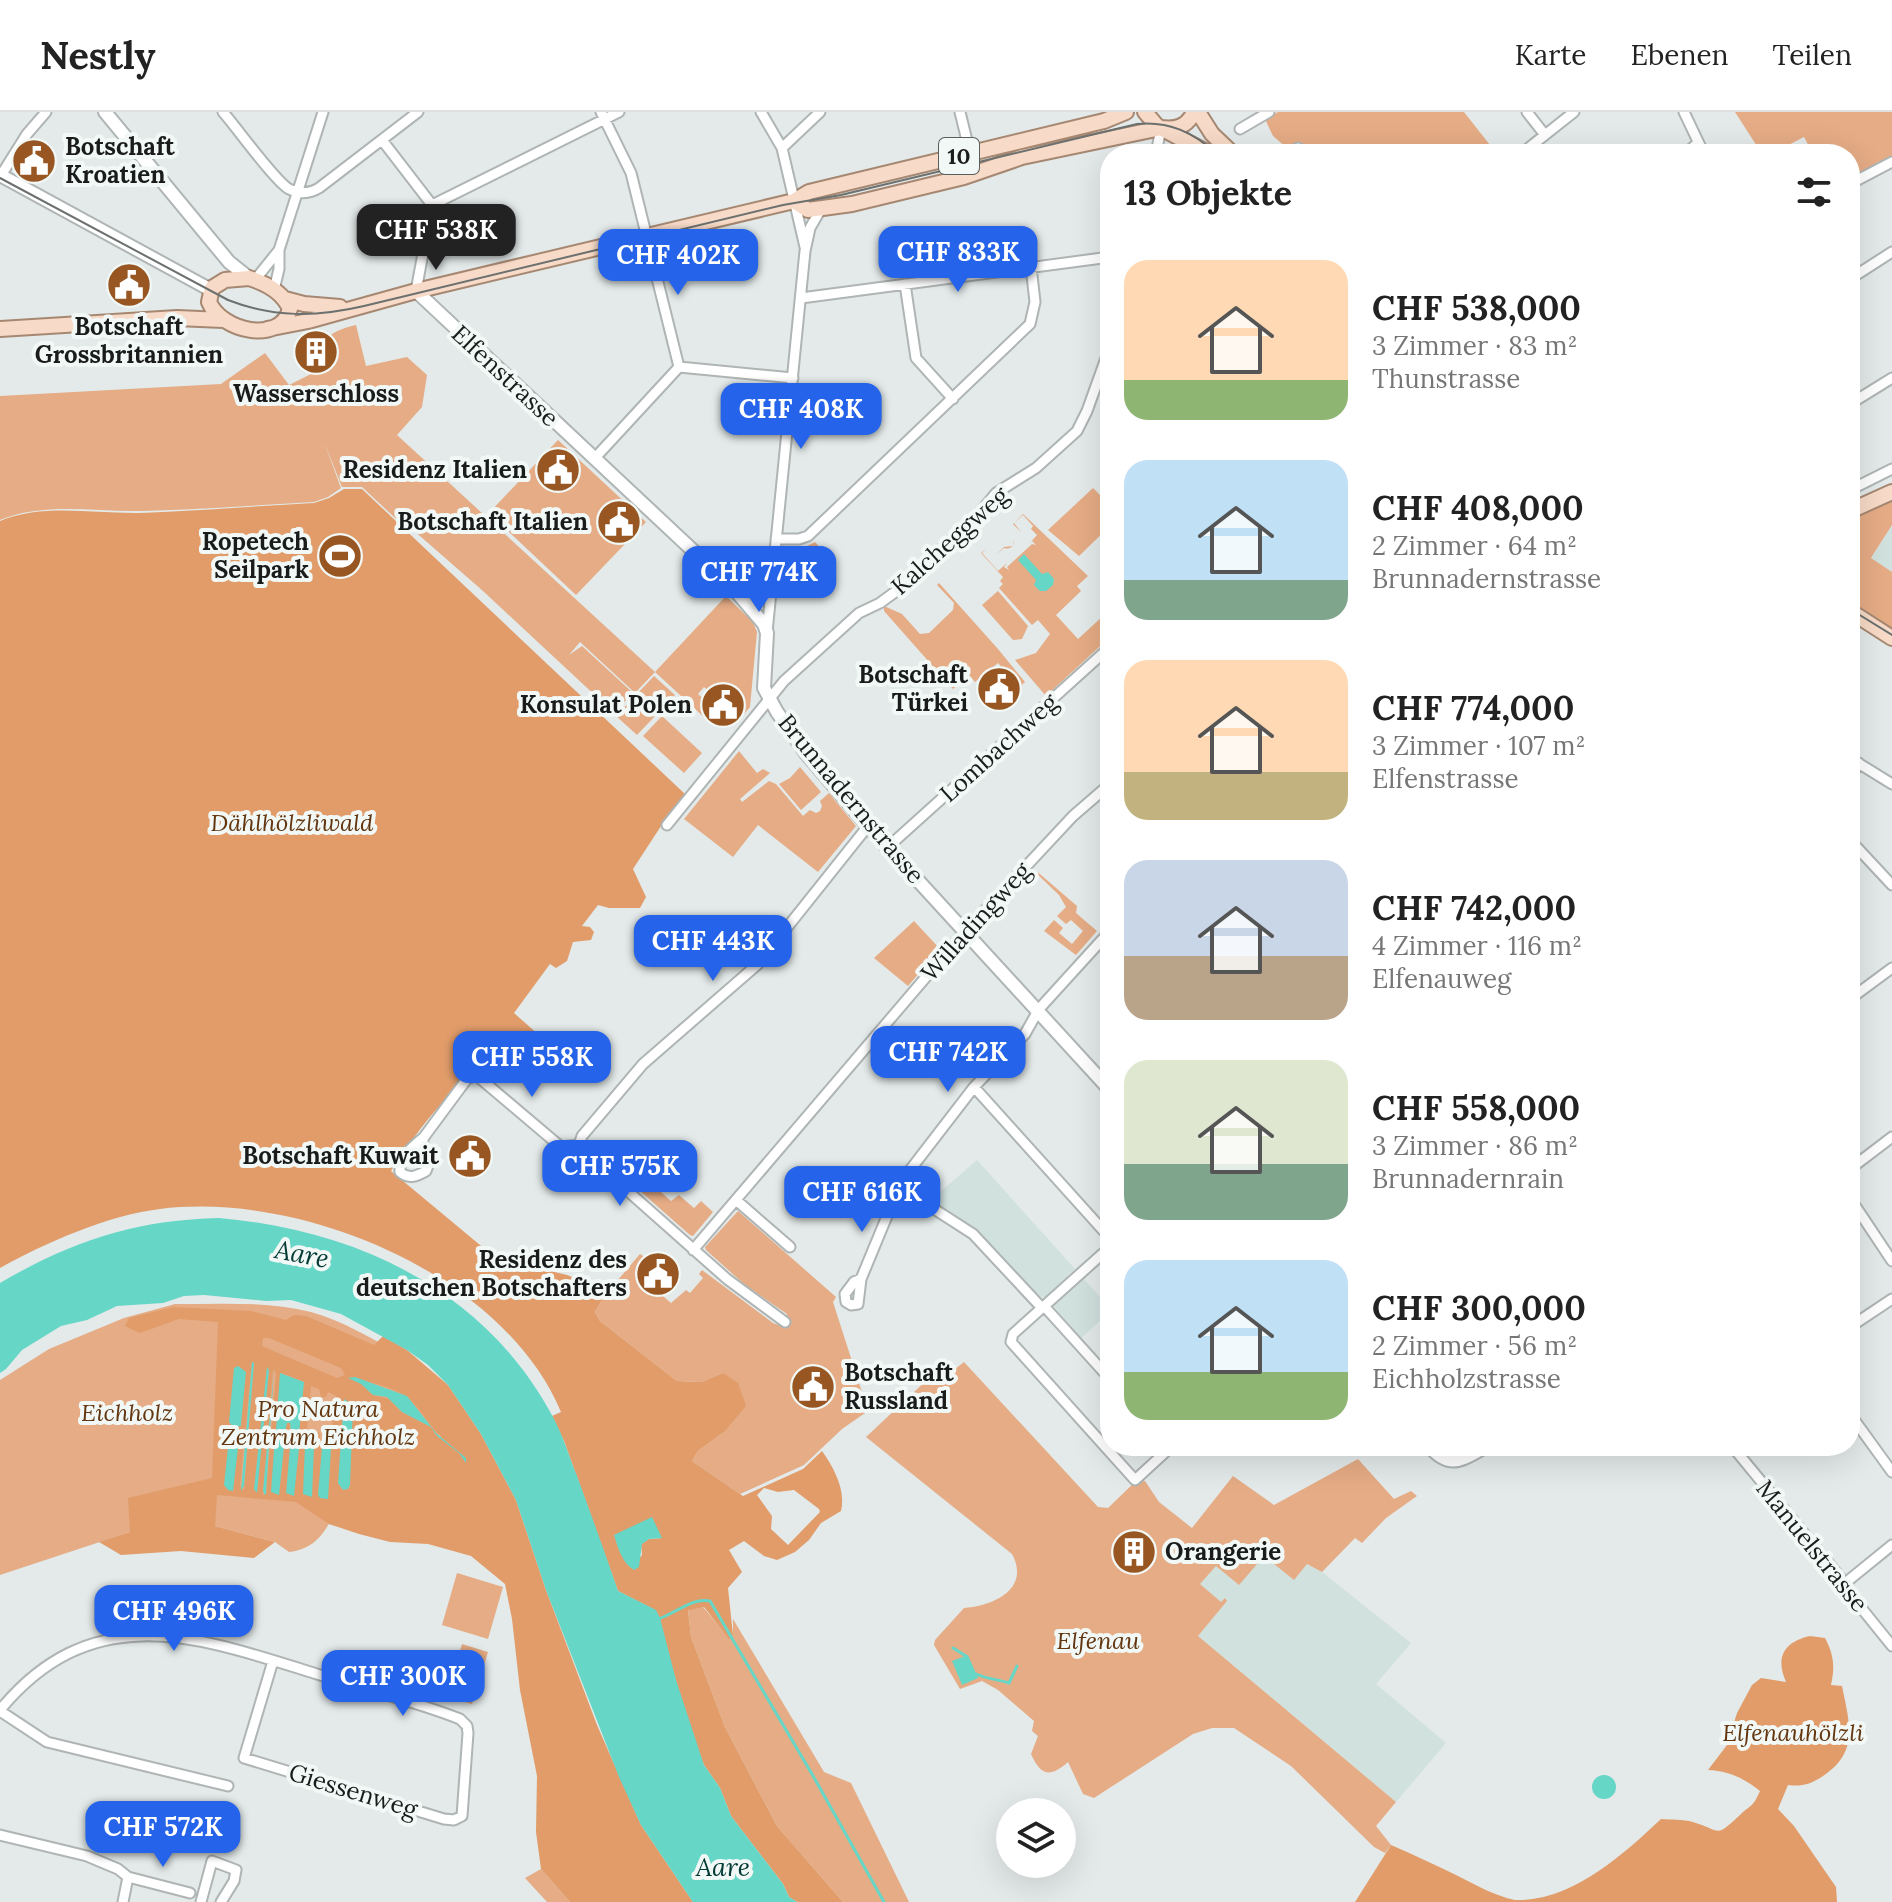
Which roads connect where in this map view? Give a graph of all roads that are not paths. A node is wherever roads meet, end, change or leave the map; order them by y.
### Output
1 (46, 112) edge
2 (105, 112) edge
3 (223, 112) edge
4 (323, 112) edge
5 (418, 112) edge
6 (619, 112) edge
7 (761, 112) edge
8 (820, 112) edge
9 (960, 112) edge
10 (1126, 112) edge
11 (1145, 112) edge
12 (1196, 112) edge
13 (1269, 112) edge
14 (1527, 112) edge
15 (1574, 112) edge
16 (1684, 112) edge
17 (603, 116) edge
18 (1161, 128) junction
19 (1240, 129) dead end
20 (1545, 135) junction
21 (382, 140) junction
22 (1698, 143) edge
23 (1158, 144) edge
24 (1191, 144) edge
25 (1222, 144) edge
26 (1534, 144) edge
27 (782, 148) junction
28 (970, 153) junction
29 (1892, 162) edge
30 (0, 176) edge
31 (1860, 179) edge
32 (297, 192) junction
33 (794, 201) junction
34 (432, 205) junction
35 (821, 209) junction
36 (646, 236) junction
37 (279, 250) junction
38 (805, 251) junction
39 (1892, 252) edge
40 (1100, 258) edge
41 (1031, 267) junction
42 (1860, 273) edge
43 (252, 279) junction
44 (905, 284) junction
45 (416, 291) junction
46 (280, 295) junction
47 (211, 297) junction
48 (801, 298) junction
49 (353, 307) junction
50 (177, 318) junction
51 (223, 320) junction
52 (0, 329) edge
53 (267, 329) junction
54 (679, 367) junction
55 (1100, 375) edge
56 (793, 378) junction
57 (1892, 378) edge
58 (1860, 398) edge
59 (953, 399) junction
60 (594, 459) junction
61 (1892, 469) edge
62 (1860, 485) edge
63 (1892, 492) edge
64 (1860, 506) edge
65 (776, 539) junction
66 (771, 589) junction
67 (735, 590) junction
68 (1860, 617) edge
69 (767, 633) junction
70 (1892, 638) edge
71 (1100, 656) edge
72 (769, 698) junction
73 (1860, 765) edge
74 (1892, 784) edge
75 (1100, 793) edge
76 (667, 825) dead end
77 (868, 826) junction
78 (888, 847) junction
79 (1860, 851) edge
80 (1892, 885) edge
81 (966, 931) junction
82 (1100, 942) edge
83 (1892, 968) edge
84 (1860, 992) edge
85 (1039, 1009) junction
86 (1100, 1079) edge
87 (974, 1087) junction
88 (424, 1137) dead end
89 (1892, 1137) edge
90 (579, 1145) junction
91 (1860, 1161) edge
92 (903, 1189) junction
93 (736, 1200) junction
94 (1860, 1213) edge
95 (1100, 1227) edge
96 (790, 1247) dead end
97 (693, 1250) junction
98 (1100, 1256) edge
99 (1892, 1261) edge
100 (861, 1279) dead end
101 (1892, 1299) edge
102 (1043, 1307) junction
103 (1860, 1320) edge
104 (785, 1322) dead end
105 (1100, 1368) edge
106 (1860, 1428) edge
107 (1100, 1441) edge
108 (1113, 1456) edge
109 (1160, 1456) edge
110 (1439, 1456) edge
111 (1465, 1456) edge
112 (1740, 1456) edge
113 (1892, 1472) edge
114 (1892, 1545) edge
115 (1844, 1584) junction
116 (1892, 1646) edge
117 (273, 1661) junction
118 (0, 1710) edge
119 (228, 1786) dead end
120 (0, 1835) edge
121 (128, 1877) junction
122 (190, 1893) dead end
123 (123, 1902) edge
124 (201, 1902) edge
125 (221, 1902) edge

1 - 30 street
2 - 43 street
3 - 32 street
4 - 32 street
5 - 21 street
6 - 17 street
7 - 27 street, Brunnadernstrasse
8 - 27 street
9 - 28 street
10 - 28 main road, 10
11 - 18 main road
12 - 18 main road
12 - 25 main road
13 - 19 street
14 - 20 street
15 - 20 street
16 - 22 street
17 - 34 street
17 - 36 street
18 - 23 street
18 - 24 main road
18 - 35 main road, 10
20 - 26 street
21 - 32 street
21 - 34 street
27 - 33 street, Brunnadernstrasse
28 - 33 main road, 10
29 - 31 street
30 - 47 street
32 - 37 street
33 - 35 main road, 10
33 - 36 main road, 10
33 - 38 street, Brunnadernstrasse
34 - 45 street
35 - 38 street, Brunnadernstrasse
36 - 45 main road, 10
36 - 54 street
37 - 43 street
37 - 46 street
38 - 48 street, Brunnadernstrasse
39 - 42 street
40 - 41 street
41 - 44 street
41 - 59 street
43 - 46 main road
43 - 47 main road
44 - 48 street
44 - 59 street
45 - 49 main road, 10
45 - 60 street, Elfenstrasse
46 - 49 main road, 10
46 - 53 main road
47 - 50 main road
47 - 51 main road
48 - 56 street, Brunnadernstrasse
49 - 53 main road, 10
50 - 51 main road
50 - 52 main road
51 - 53 main road
54 - 56 street
54 - 60 street
55 - 72 street, Kalcheggweg
56 - 65 street, Brunnadernstrasse
57 - 58 street
59 - 65 street
60 - 67 street, Elfenstrasse
61 - 62 street
63 - 64 main road
65 - 66 street, Brunnadernstrasse
66 - 67 street
66 - 69 street, Brunnadernstrasse
67 - 69 street, Elfenstrasse
68 - 70 main road
69 - 72 street, Brunnadernstrasse
71 - 78 street, Lombachweg
72 - 76 street, Kalcheggweg
72 - 77 street, Brunnadernstrasse
73 - 74 street
75 - 81 street, Willadingweg
77 - 78 street, Brunnadernstrasse
77 - 90 street
78 - 81 street, Brunnadernstrasse
79 - 80 street
81 - 85 street, Brunnadernstrasse
81 - 93 street, Willadingweg
82 - 85 street
83 - 84 street
85 - 86 street, Brunnadernstrasse
85 - 87 street
87 - 92 street
87 - 95 street
88 - 90 street
89 - 91 street
90 - 97 street
92 - 100 street
92 - 102 street
93 - 96 street
93 - 97 street, Willadingweg
94 - 99 street
97 - 104 street
98 - 102 street
101 - 103 street
102 - 105 street
102 - 107 street
106 - 113 street
108 - 109 street
110 - 111 street
112 - 115 street, Manuelstrasse
114 - 115 street
115 - 116 street, Manuelstrasse
117 - 117 street, Giessenweg
117 - 118 street
118 - 119 street
120 - 121 street
121 - 122 street
121 - 123 street
124 - 125 street

